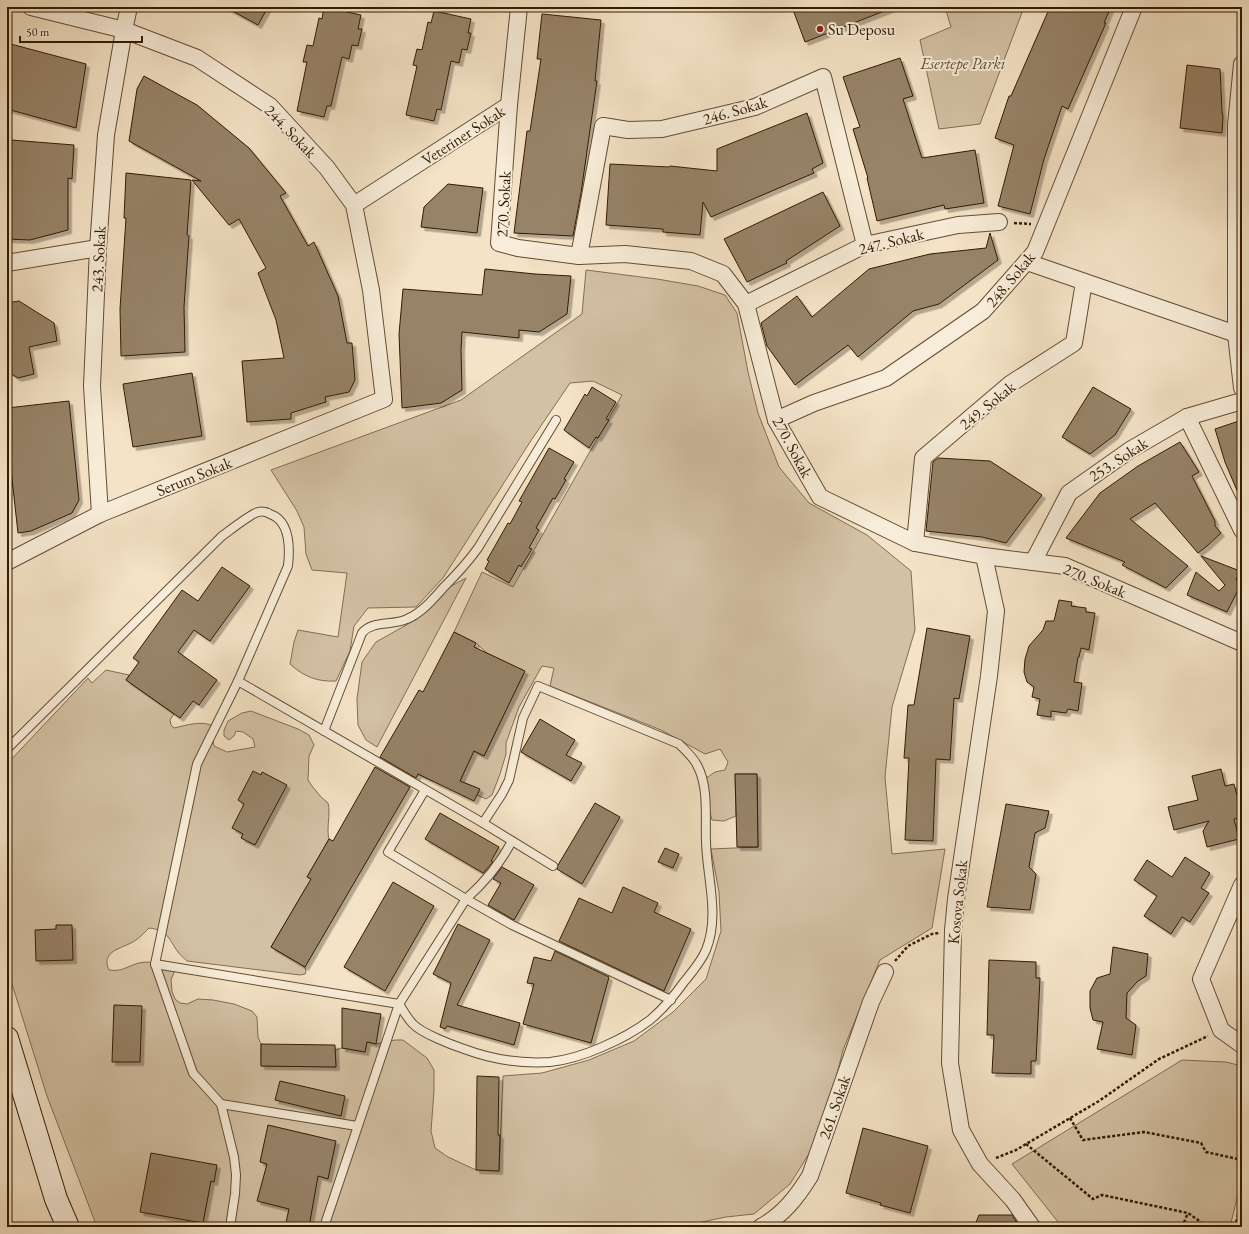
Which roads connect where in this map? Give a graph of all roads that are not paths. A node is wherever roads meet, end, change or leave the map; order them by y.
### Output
1 (31, 7) edge
2 (129, 7) edge
3 (519, 7) edge
4 (1134, 7) edge
5 (124, 30) junction
6 (1242, 64) edge
7 (509, 105) junction
8 (354, 205) junction
9 (999, 222) road end
10 (865, 245) junction
11 (98, 248) junction
12 (579, 256) junction
13 (1026, 262) junction
14 (7, 263) edge
15 (1084, 282) junction
16 (746, 304) junction
17 (1236, 334) junction
18 (1242, 388) edge
19 (384, 399) joint
20 (1242, 401) edge
21 (1187, 417) junction
22 (556, 420) dead end
23 (776, 420) junction
24 (100, 514) junction
25 (1242, 530) edge
26 (915, 543) junction
27 (984, 556) junction
28 (7, 562) edge
29 (1033, 562) junction
30 (1241, 644) edge
31 (238, 682) junction
32 (324, 731) junction
33 (7, 749) edge
34 (425, 790) junction
35 (483, 823) junction
36 (512, 841) junction
37 (553, 866) dead end
38 (1242, 885) edge
39 (466, 899) junction
40 (155, 964) junction
41 (885, 972) road end
42 (671, 1000) junction
43 (399, 1004) junction
44 (7, 1038) edge
45 (1242, 1045) edge
46 (221, 1104) junction
47 (357, 1126) junction
48 (68, 1227) edge
49 (230, 1227) edge
50 (324, 1227) edge
51 (761, 1227) edge
52 (1032, 1227) edge

1 - 5 street, 244. Sokak
2 - 5 street, 243. Sokak
3 - 7 street, Veteriner Sokak
4 - 13 street, 248. Sokak
5 - 8 street, 244. Sokak
5 - 11 street, 243. Sokak
6 - 17 street
7 - 8 street, Veteriner Sokak
7 - 12 street, 270. Sokak
8 - 19 street, 244. Sokak
9 - 10 street, 247. Sokak
10 - 12 street, 246. Sokak
10 - 16 street, 247. Sokak
11 - 14 street
11 - 24 street, 243. Sokak
12 - 16 street, 270. Sokak
13 - 15 street
13 - 23 street, 248. Sokak
15 - 17 street
15 - 26 street, 249. Sokak
16 - 23 street, 270. Sokak
17 - 18 street
19 - 24 street, Serum Sokak
20 - 21 street, 253. Sokak
21 - 25 street
21 - 29 street, 253. Sokak
22 - 32 lane
23 - 26 street, 270. Sokak
24 - 28 street, Serum Sokak
26 - 27 street, 270. Sokak
27 - 29 street, 270. Sokak
27 - 52 street, Kosova Sokak
29 - 30 street, 270. Sokak
31 - 32 lane
31 - 33 lane
31 - 40 lane
32 - 34 lane
34 - 35 lane
34 - 39 lane
35 - 36 lane
35 - 42 lane
36 - 37 lane
36 - 39 lane
38 - 45 street
39 - 42 lane
39 - 43 lane
40 - 43 lane
40 - 46 lane
41 - 51 street, 261. Sokak
42 - 43 lane
43 - 47 lane
44 - 48 main road
46 - 47 lane
46 - 49 lane
47 - 50 lane

